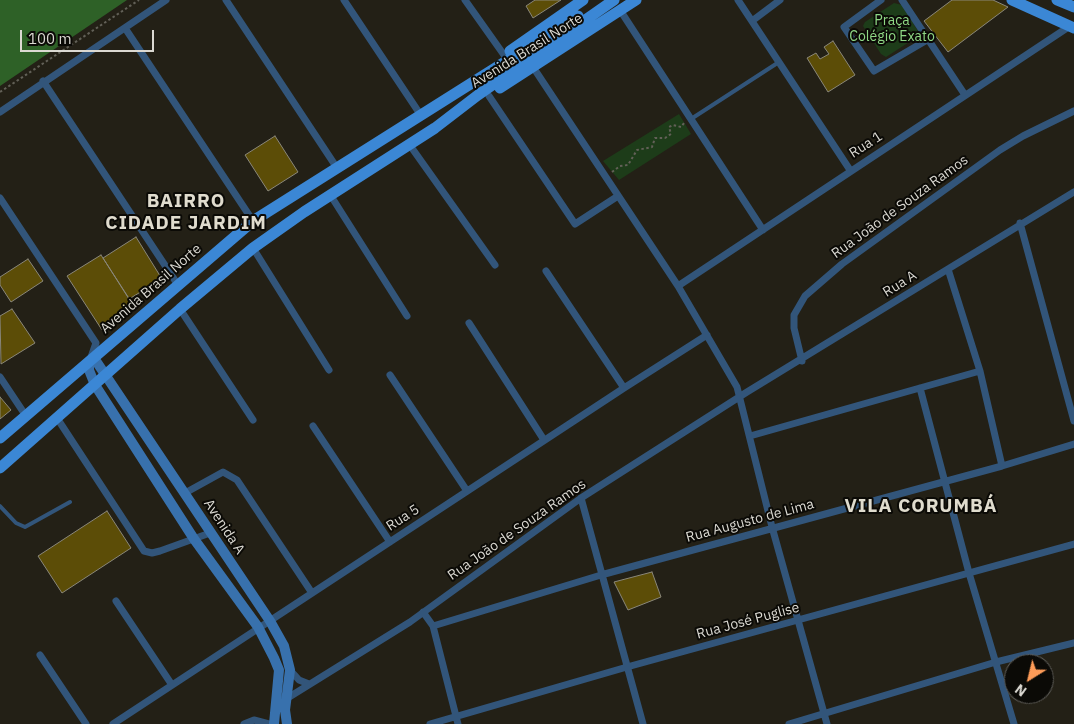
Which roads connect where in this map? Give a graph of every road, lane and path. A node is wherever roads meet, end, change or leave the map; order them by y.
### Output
1 (139, 0) edge
2 (166, 0) edge
3 (226, 0) edge
4 (344, 0) edge
5 (465, 0) edge
6 (582, 0) edge
7 (603, 0) edge
8 (636, 0) edge
9 (738, 0) edge
10 (780, 0) edge
11 (881, 0) edge
12 (902, 0) edge
13 (1012, 0) edge
14 (1058, 0) edge
15 (617, 5) edge
16 (1074, 7) edge
17 (752, 21) junction
18 (1072, 27) edge
19 (125, 28) junction
20 (927, 40) junction
21 (504, 55) junction
22 (779, 62) junction
23 (533, 67) junction
24 (480, 76) junction
25 (43, 81) junction
26 (0, 92) edge
27 (965, 95) junction
28 (489, 96) junction
29 (459, 110) junction
30 (1074, 111) edge
31 (0, 112) edge
32 (420, 114) junction
33 (688, 120) junction
34 (409, 144) junction
35 (337, 168) junction
36 (850, 170) junction
37 (610, 173) dead end
38 (1074, 192) edge
39 (331, 196) junction
40 (618, 196) junction
41 (0, 198) edge
42 (253, 221) junction
43 (1020, 222) junction
44 (763, 230) junction
45 (253, 248) junction
46 (495, 265) dead end
47 (948, 269) junction
48 (546, 271) dead end
49 (178, 285) junction
50 (678, 286) junction
51 (180, 310) junction
52 (407, 316) dead end
53 (470, 323) dead end
54 (707, 335) junction
55 (92, 360) junction
56 (802, 361) junction
57 (329, 370) dead end
58 (980, 371) junction
59 (390, 374) dead end
60 (106, 376) junction
61 (0, 377) edge
62 (95, 385) junction
63 (624, 388) junction
64 (920, 388) junction
65 (740, 397) junction
66 (26, 416) junction
67 (56, 418) junction
68 (253, 420) dead end
69 (1074, 421) edge
70 (313, 426) dead end
71 (750, 436) junction
72 (1, 438) edge
73 (544, 440) junction
74 (1074, 444) edge
75 (22, 448) junction
76 (0, 461) edge
77 (1002, 466) junction
78 (0, 468) edge
79 (945, 481) junction
80 (467, 491) junction
81 (185, 493) junction
82 (581, 498) junction
83 (70, 502) dead end
84 (0, 506) edge
85 (772, 527) junction
86 (210, 533) junction
87 (194, 539) junction
88 (390, 542) junction
89 (1074, 544) edge
90 (969, 573) junction
91 (601, 575) junction
92 (312, 593) junction
93 (116, 601) dead end
94 (423, 612) junction
95 (798, 620) junction
96 (270, 621) junction
97 (433, 626) junction
98 (258, 627) junction
99 (1074, 643) edge
100 (40, 655) dead end
101 (996, 662) junction
102 (627, 667) junction
103 (290, 670) junction
104 (309, 684) junction
105 (172, 685) junction
106 (286, 699) junction
107 (825, 714) junction
108 (457, 720) edge
109 (86, 724) edge
110 (113, 724) edge
111 (244, 724) edge
112 (269, 724) edge
113 (274, 724) edge
114 (287, 724) edge
115 (430, 724) edge
116 (643, 724) edge
117 (789, 724) edge
118 (828, 724) edge
119 (1014, 724) edge

1 - 26 path
2 - 19 street
3 - 35 street
4 - 32 street
5 - 21 street
6 - 21 main road, Avenida Brasil Norte
7 - 24 main road, Avenida Brasil Norte
8 - 15 main road, Avenida Brasil Norte
9 - 17 street
10 - 17 street
11 - 20 street
12 - 20 street
13 - 18 main road
14 - 16 main road
15 - 23 main road, Avenida Brasil Norte
15 - 29 main road, Avenida Brasil Norte
15 - 33 street
17 - 22 street
18 - 27 street, Rua 1
19 - 25 street
19 - 42 street
20 - 27 street
21 - 24 main road, Avenida Brasil Norte
22 - 33 lane
22 - 36 street
23 - 28 main road, Avenida Brasil Norte
23 - 40 street
24 - 32 main road, Avenida Brasil Norte
25 - 31 street
25 - 49 street
27 - 36 street, Rua 1
28 - 29 main road, Avenida Brasil Norte
28 - 40 street
29 - 34 main road, Avenida Brasil Norte
30 - 56 street, Rua João de Souza Ramos
32 - 35 main road, Avenida Brasil Norte
33 - 37 path
33 - 44 street
34 - 39 main road, Avenida Brasil Norte
34 - 46 street
35 - 42 main road, Avenida Brasil Norte
36 - 44 street, Rua 1
38 - 43 street, Rua A
39 - 45 main road, Avenida Brasil Norte
39 - 52 street
40 - 50 street
41 - 55 street
42 - 49 main road, Avenida Brasil Norte
43 - 47 street, Rua A
43 - 69 street
44 - 50 street, Rua 1
45 - 51 main road, Avenida Brasil Norte
45 - 57 street
47 - 56 street, Rua A
47 - 58 street
48 - 63 street
49 - 55 main road, Avenida Brasil Norte
50 - 54 street
51 - 60 main road, Avenida Brasil Norte
51 - 68 street
53 - 73 street
54 - 63 street, Rua 5
54 - 65 street
55 - 60 street, Avenida A
55 - 62 street
55 - 66 main road, Avenida Brasil Norte
56 - 65 street, Rua A
58 - 64 street
58 - 77 street
59 - 80 street
60 - 62 main road, Avenida Brasil Norte
60 - 81 street, Avenida A
61 - 66 street
62 - 67 main road, Avenida Brasil Norte
62 - 87 street
63 - 73 street, Rua 5
64 - 71 street
64 - 79 street
65 - 71 street
65 - 82 street, Rua João de Souza Ramos
66 - 72 main road, Avenida Brasil Norte
67 - 75 main road, Avenida Brasil Norte
67 - 87 street
70 - 88 street
71 - 85 street
73 - 80 street, Rua 5
74 - 77 street, Rua Augusto de Lima
75 - 76 lane
75 - 78 main road, Avenida Brasil Norte
77 - 79 street, Rua Augusto de Lima
79 - 85 street, Rua Augusto de Lima
79 - 90 street
80 - 88 street, Rua 5
81 - 86 street, Avenida A
81 - 92 street
82 - 91 street
82 - 94 street, Rua João de Souza Ramos
83 - 84 lane
85 - 91 street, Rua Augusto de Lima
85 - 95 street
86 - 87 street
86 - 96 street, Avenida A
87 - 98 street
88 - 92 street, Rua 5
89 - 90 street, Rua José Puglise
90 - 95 street, Rua José Puglise
90 - 101 street
91 - 97 street, Rua Augusto de Lima
91 - 102 street
92 - 96 street, Rua 5
93 - 105 street
94 - 97 street
94 - 104 street, Rua João de Souza Ramos
95 - 102 street, Rua José Puglise
95 - 107 street
96 - 98 street, Rua 5
96 - 103 street, Avenida A
97 - 108 street
98 - 105 street, Rua 5
98 - 113 street
99 - 101 street
100 - 109 street
101 - 107 street
101 - 119 street
102 - 108 street, Rua José Puglise
102 - 116 street
103 - 104 street
103 - 106 street, Avenida A
104 - 106 street, Rua João de Souza Ramos
105 - 110 street, Rua 5
106 - 114 street, Avenida A
107 - 117 street
107 - 118 street
108 - 115 street, Rua José Puglise
111 - 112 street

